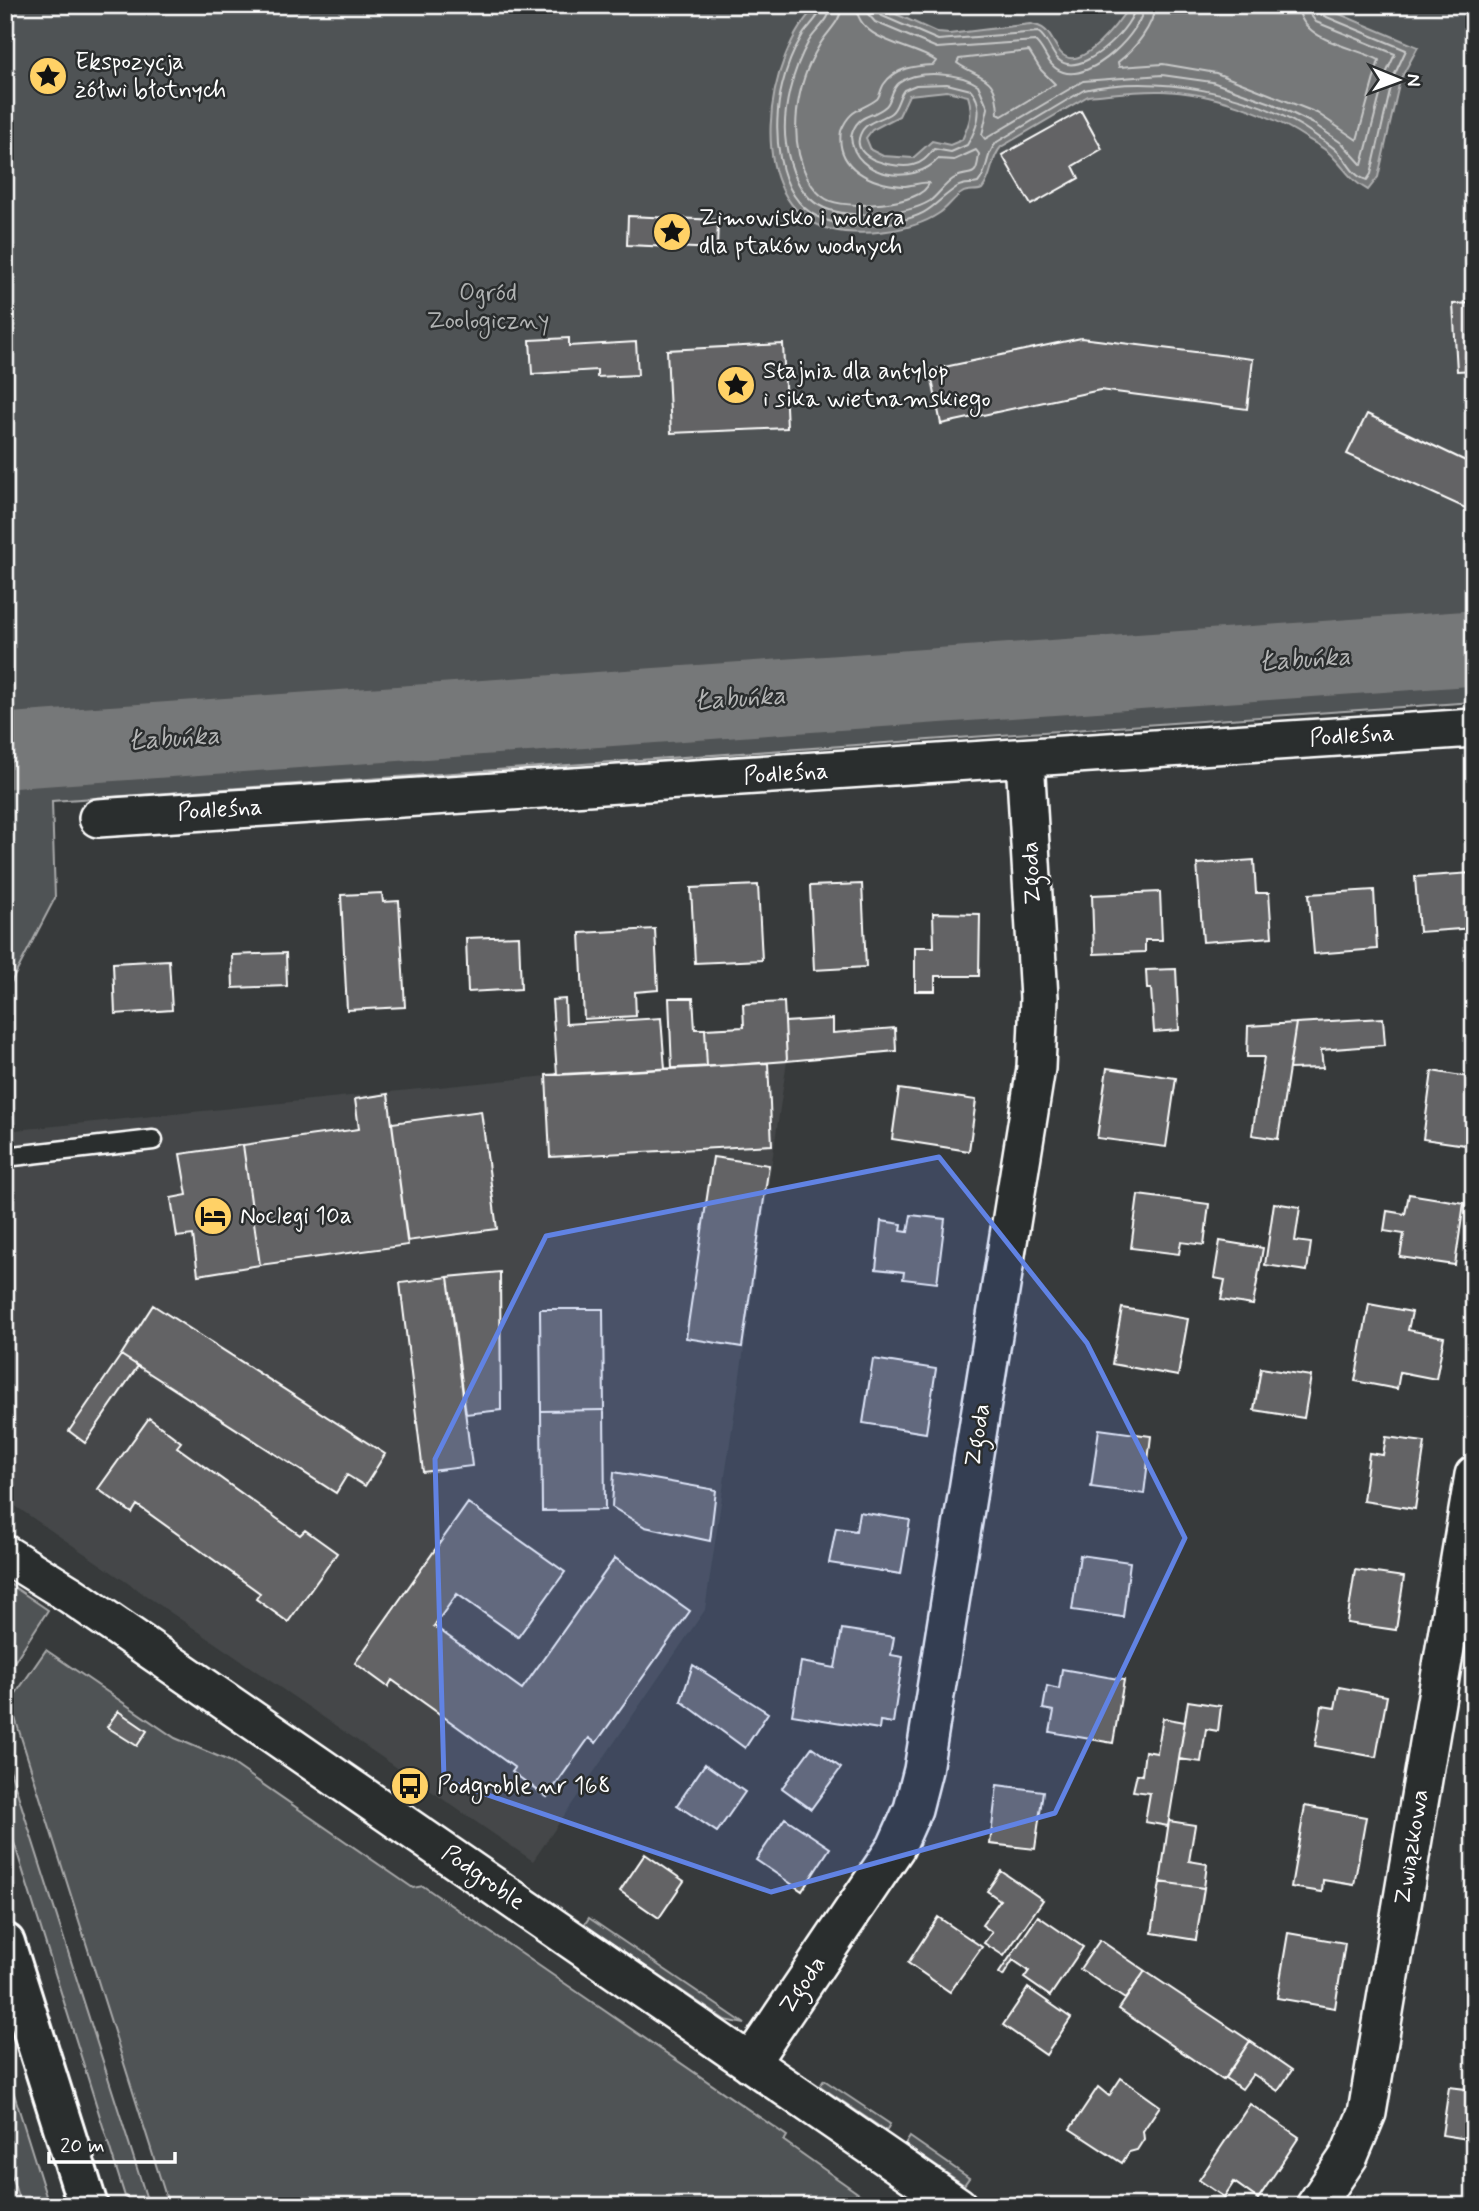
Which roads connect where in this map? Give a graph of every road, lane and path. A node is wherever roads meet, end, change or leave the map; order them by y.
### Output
1 (1474, 728) edge
2 (1025, 759) junction
3 (98, 818) dead end
4 (153, 1140) dead end
5 (5, 1157) edge
6 (1474, 1475) edge
7 (5, 1554) edge
8 (5, 1943) edge
9 (750, 2063) junction
10 (88, 2206) edge
11 (958, 2206) edge
12 (1315, 2206) edge

1 - 2 street, Podleśna
2 - 3 street, Podleśna
2 - 9 street, Zgoda
4 - 5 lane
6 - 12 street, Związkowa
7 - 9 street, Podgroble
8 - 10 street
9 - 11 street, Podgroble

